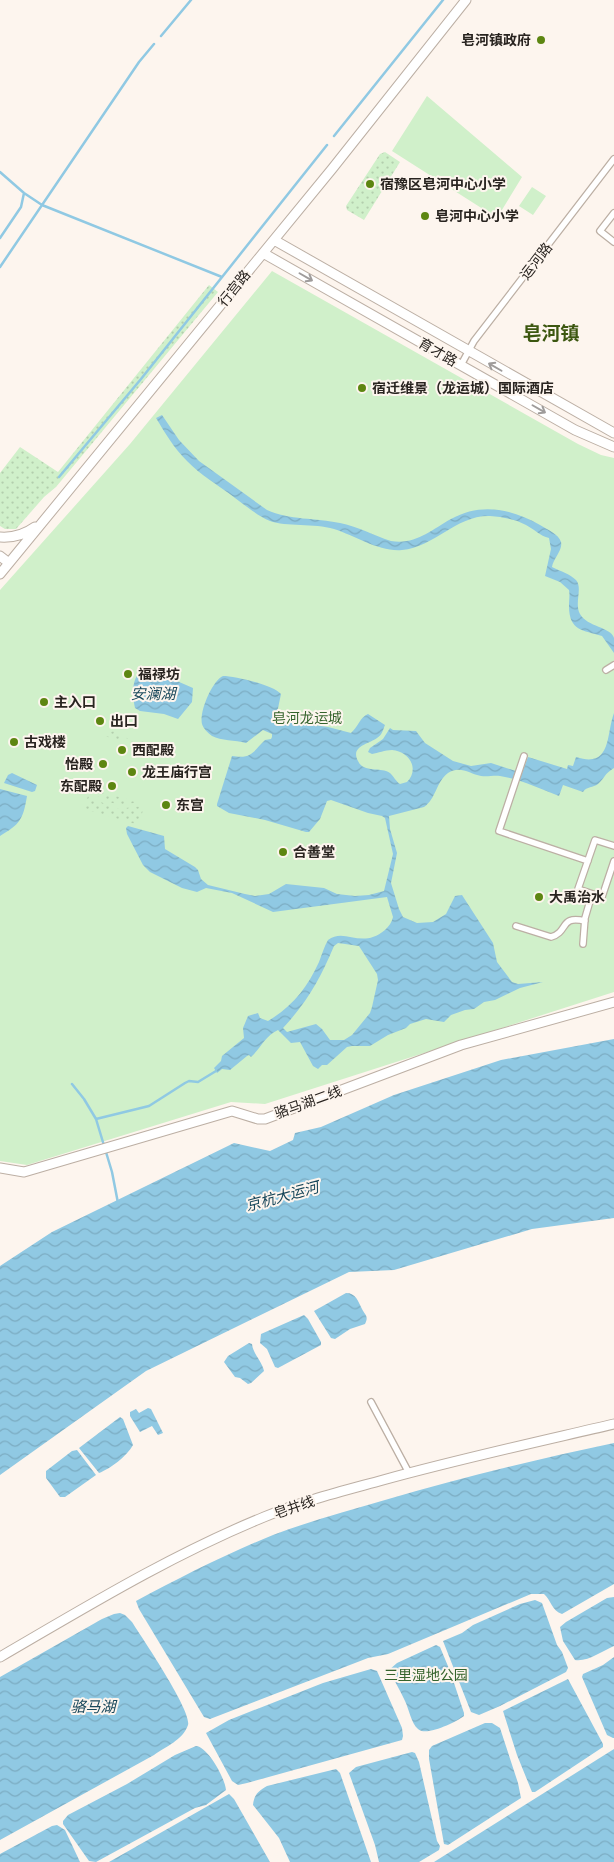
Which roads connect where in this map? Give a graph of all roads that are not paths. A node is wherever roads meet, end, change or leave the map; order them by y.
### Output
1 (466, 0) edge
2 (614, 159) edge
3 (614, 213) edge
4 (274, 240) junction
5 (614, 242) edge
6 (263, 253) junction
7 (468, 351) junction
8 (461, 365) junction
9 (614, 433) edge
10 (613, 446) edge
11 (45, 519) junction
12 (0, 537) edge
13 (0, 556) edge
14 (9, 563) junction
15 (0, 574) edge
16 (614, 665) edge
17 (606, 670) dead end
18 (524, 756) dead end
19 (614, 846) edge
20 (588, 861) junction
21 (614, 861) edge
22 (592, 894) junction
23 (585, 920) junction
24 (516, 926) dead end
25 (583, 944) dead end
26 (614, 1002) edge
27 (0, 1168) edge
28 (371, 1402) dead end
29 (614, 1424) edge
30 (409, 1473) junction
31 (0, 1657) edge

1 - 4 street, 行宫路
2 - 7 street, 运河路
3 - 5 street
4 - 6 street, 行宫路
4 - 7 street, 育才路
6 -> 8 street, 育才路
6 - 11 street, 行宫路
7 - 8 street, 运河路
9 -> 7 street, 育才路
8 -> 10 street, 育才路
11 - 12 street
11 - 14 street, 行宫路
13 - 14 street
14 - 15 street, 行宫路
16 - 17 street
18 - 20 street
19 - 20 street
20 - 22 street
21 - 22 street
22 - 23 street
23 - 24 street
23 - 25 street
26 - 27 street, 骆马湖二线
28 - 30 street
29 - 30 street, 皂井线
30 - 31 street, 皂井线

